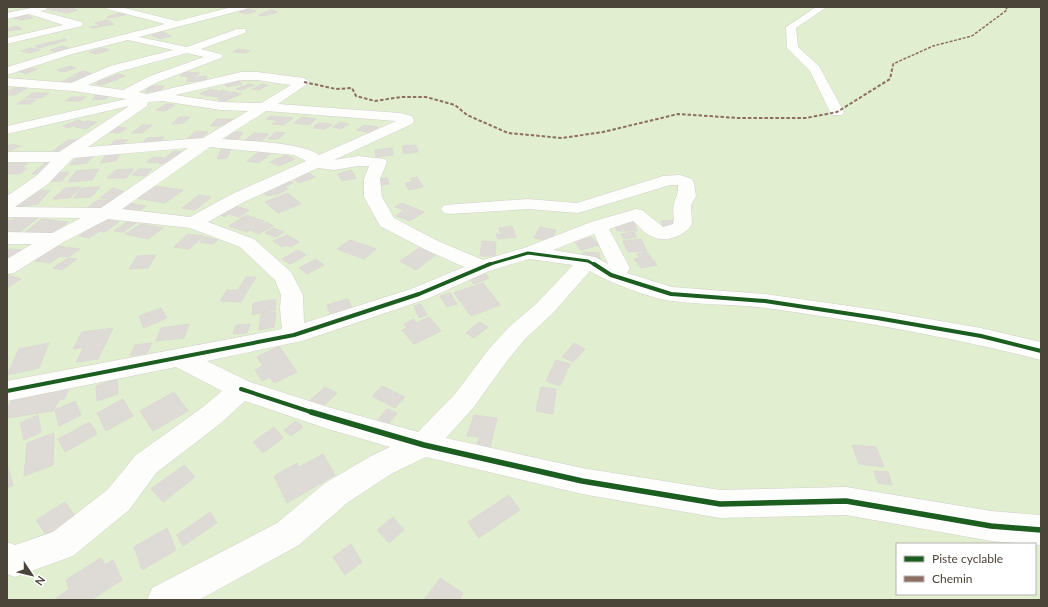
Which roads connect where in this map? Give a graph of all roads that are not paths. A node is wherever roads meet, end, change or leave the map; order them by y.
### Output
1 (46, 7) edge
2 (110, 7) edge
3 (243, 7) edge
4 (822, 7) edge
5 (9, 10) edge
6 (29, 11) junction
7 (180, 24) junction
8 (242, 31) dead end
9 (124, 38) junction
10 (7, 41) edge
11 (186, 49) junction
12 (14, 58) dead end
13 (35, 62) junction
14 (7, 71) edge
15 (7, 82) edge
16 (73, 87) junction
17 (126, 94) junction
18 (150, 98) junction
19 (262, 107) junction
20 (837, 112) dead end
21 (7, 130) edge
22 (207, 142) junction
23 (67, 155) junction
24 (7, 157) edge
25 (318, 163) junction
26 (7, 204) edge
27 (450, 209) dead end
28 (7, 212) edge
29 (106, 213) junction
30 (193, 223) junction
31 (598, 226) junction
32 (7, 238) edge
33 (55, 239) junction
34 (528, 253) junction
35 (588, 261) junction
36 (482, 267) junction
37 (7, 268) edge
38 (611, 276) junction
39 (294, 335) junction
40 (1041, 351) edge
41 (180, 358) junction
42 (241, 389) junction
43 (7, 391) edge
44 (424, 445) junction
45 (1041, 530) edge
46 (7, 558) edge
47 (164, 600) edge

1 - 6 street
2 - 7 street
3 - 7 street
4 - 20 street
5 - 6 street
6 - 10 street
7 - 9 street
8 - 11 street
9 - 11 street
9 - 13 street
11 - 16 street
11 - 17 street
12 - 13 street
13 - 14 street
15 - 16 street
16 - 17 street
17 - 18 street
18 - 19 street
18 - 19 street
18 - 21 street
18 - 23 street
19 - 22 street
19 - 25 street
22 - 23 street
22 - 25 street
22 - 29 street
23 - 24 street
23 - 26 street
25 - 30 street
25 - 36 street
27 - 31 street
28 - 29 street
29 - 30 street
29 - 33 street
30 - 39 street
31 - 34 street
31 - 38 street
32 - 33 street
33 - 37 street
34 - 35 street
34 - 36 street
35 - 38 street
35 - 44 street
36 - 39 street
38 - 40 street
39 - 41 street
41 - 42 street
41 - 43 street
42 - 44 street
42 - 46 street
44 - 45 street
44 - 47 street

